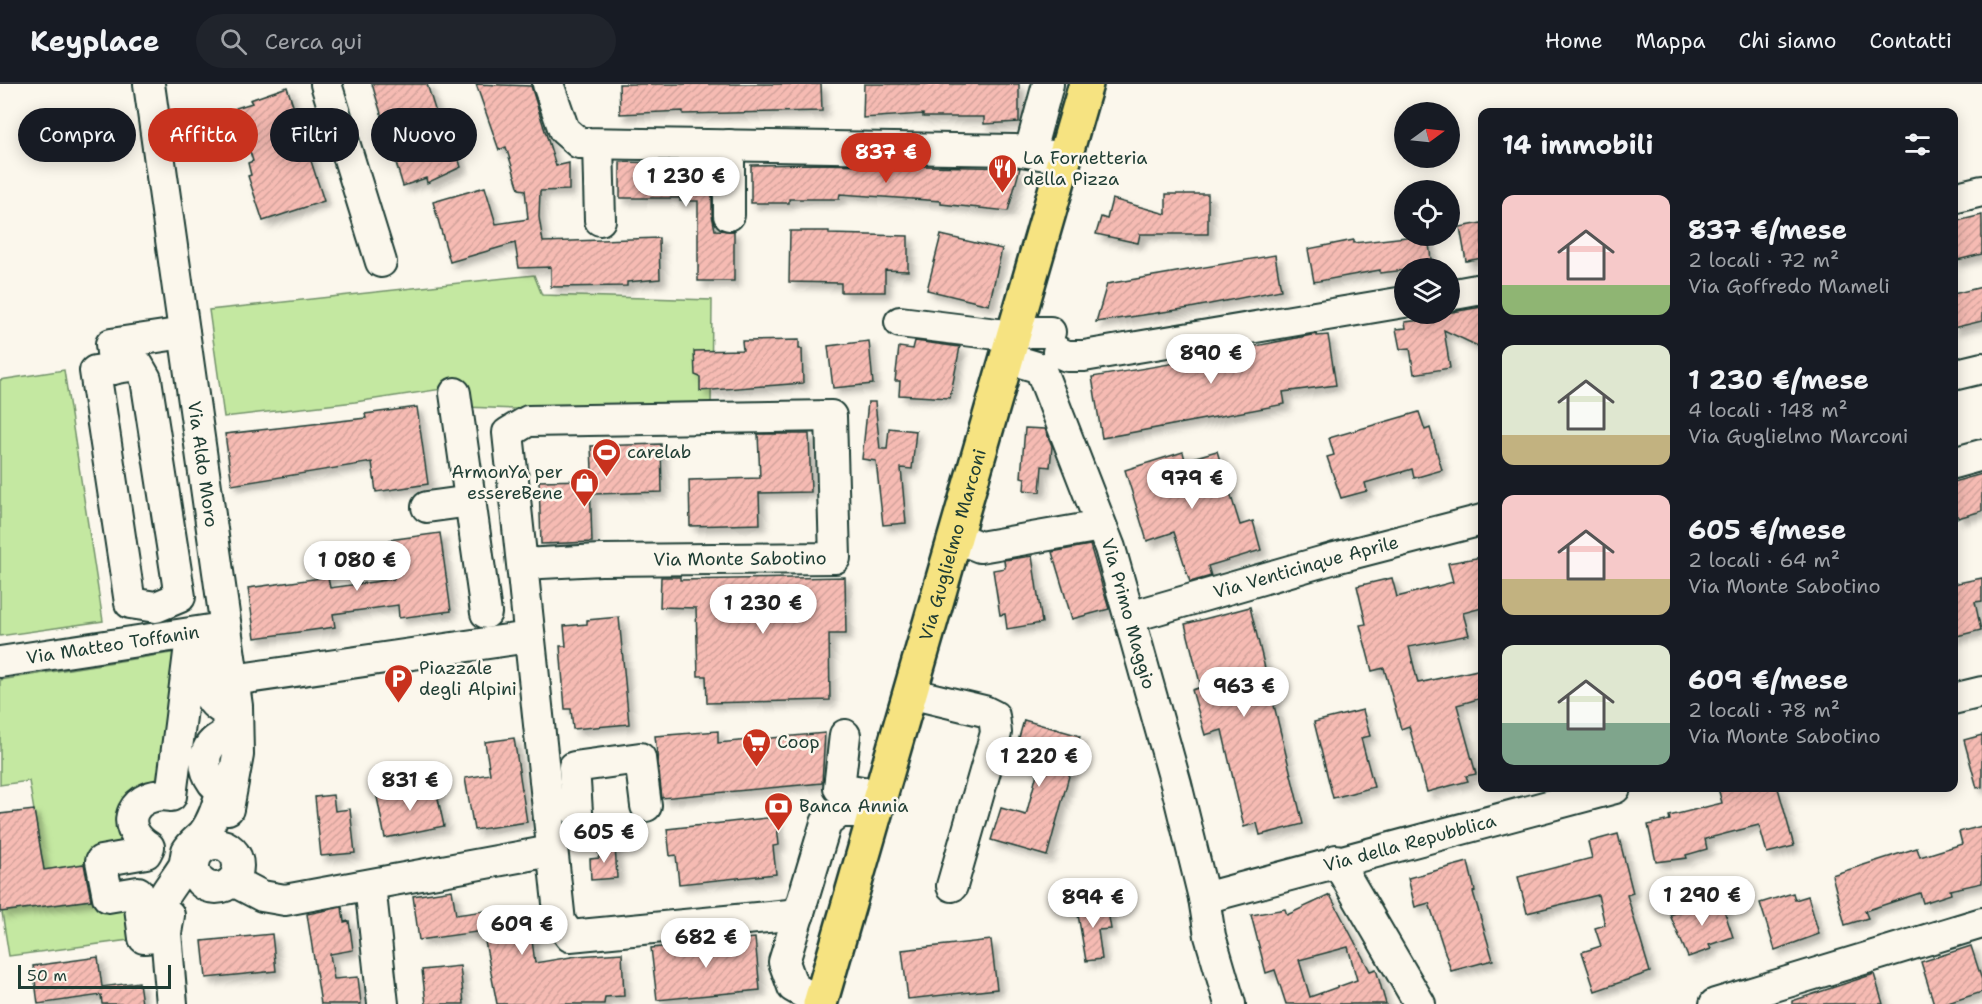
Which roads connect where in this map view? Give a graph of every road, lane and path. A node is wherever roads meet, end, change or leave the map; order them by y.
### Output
1 (152, 84) edge
2 (326, 84) edge
3 (548, 84) edge
4 (1048, 84) edge
5 (1086, 84) edge
6 (598, 144) junction
7 (729, 145) junction
8 (1030, 151) junction
9 (1064, 158) junction
10 (1982, 191) edge
11 (1958, 197) edge
12 (729, 215) dead end
13 (600, 220) dead end
14 (381, 262) dead end
15 (1029, 280) junction
16 (1478, 291) edge
17 (1460, 293) edge
18 (1394, 304) edge
19 (900, 322) dead end
20 (184, 333) junction
21 (1010, 347) junction
22 (1049, 351) junction
23 (1982, 368) edge
24 (114, 369) junction
25 (1958, 374) edge
26 (455, 393) dead end
27 (1982, 454) edge
28 (1958, 461) edge
29 (516, 502) junction
30 (472, 508) junction
31 (429, 515) dead end
32 (1478, 521) edge
33 (1101, 526) junction
34 (955, 537) junction
35 (529, 564) junction
36 (156, 607) junction
37 (486, 613) dead end
38 (1130, 617) junction
39 (225, 628) junction
40 (529, 637) junction
41 (161, 638) junction
42 (0, 662) edge
43 (233, 680) junction
44 (1982, 692) edge
45 (909, 693) junction
46 (1958, 698) edge
47 (845, 735) dead end
48 (1600, 792) edge
49 (877, 804) junction
50 (646, 806) dead end
51 (577, 812) dead end
52 (551, 851) junction
53 (1336, 860) junction
54 (370, 885) junction
55 (952, 886) dead end
56 (187, 890) dead end
57 (1204, 898) junction
58 (799, 914) junction
59 (1982, 923) edge
60 (155, 937) joint
61 (820, 1003) edge
62 (172, 1004) edge
63 (383, 1004) edge
64 (1230, 1004) edge
65 (1420, 1004) edge
66 (1715, 1004) edge

1 - 20 street, Via Aldo Moro
2 - 14 street
3 - 6 street
4 - 8 street
5 - 9 main road, Via Guglielmo Marconi
6 - 7 street
6 - 13 street
7 - 8 street
7 - 12 street
8 - 9 street
9 - 15 main road, Via Guglielmo Marconi
10 - 11 street
15 - 21 main road, Via Guglielmo Marconi
15 - 22 street, Via Primo Maggio
16 - 17 street
18 - 22 street
19 - 21 street
20 - 24 street
20 - 39 street, Via Aldo Moro
21 - 22 street
21 - 34 main road, Via Guglielmo Marconi
22 - 33 street, Via Primo Maggio
23 - 25 street
24 - 36 street
24 - 36 street
26 - 30 street
27 - 28 street
29 - 30 street
29 - 35 street
29 - 35 street, Via Monte Sabotino
30 - 31 street
30 - 37 street
32 - 38 street, Via Venticinque Aprile
33 - 34 street
33 - 38 street, Via Primo Maggio
34 - 45 main road, Via Guglielmo Marconi
35 - 40 street
36 - 41 street
38 - 57 street, Via Primo Maggio
39 - 41 street, Via Matteo Toffanin
39 - 43 street, Via Aldo Moro
40 - 43 street
40 - 52 street
41 - 42 street, Via Matteo Toffanin
43 - 54 street, Via Aldo Moro
44 - 46 street
45 - 49 main road, Via Guglielmo Marconi
45 - 55 street
47 - 49 street
48 - 53 street, Via della Repubblica
49 - 58 street
49 - 61 main road, Via Guglielmo Marconi
50 - 51 street
52 - 54 street
52 - 58 street
53 - 57 street, Via della Repubblica
53 - 65 street
54 - 63 street
56 - 62 street
57 - 64 street, Via Primo Maggio
58 - 61 street
59 - 66 street
60 - 60 street

